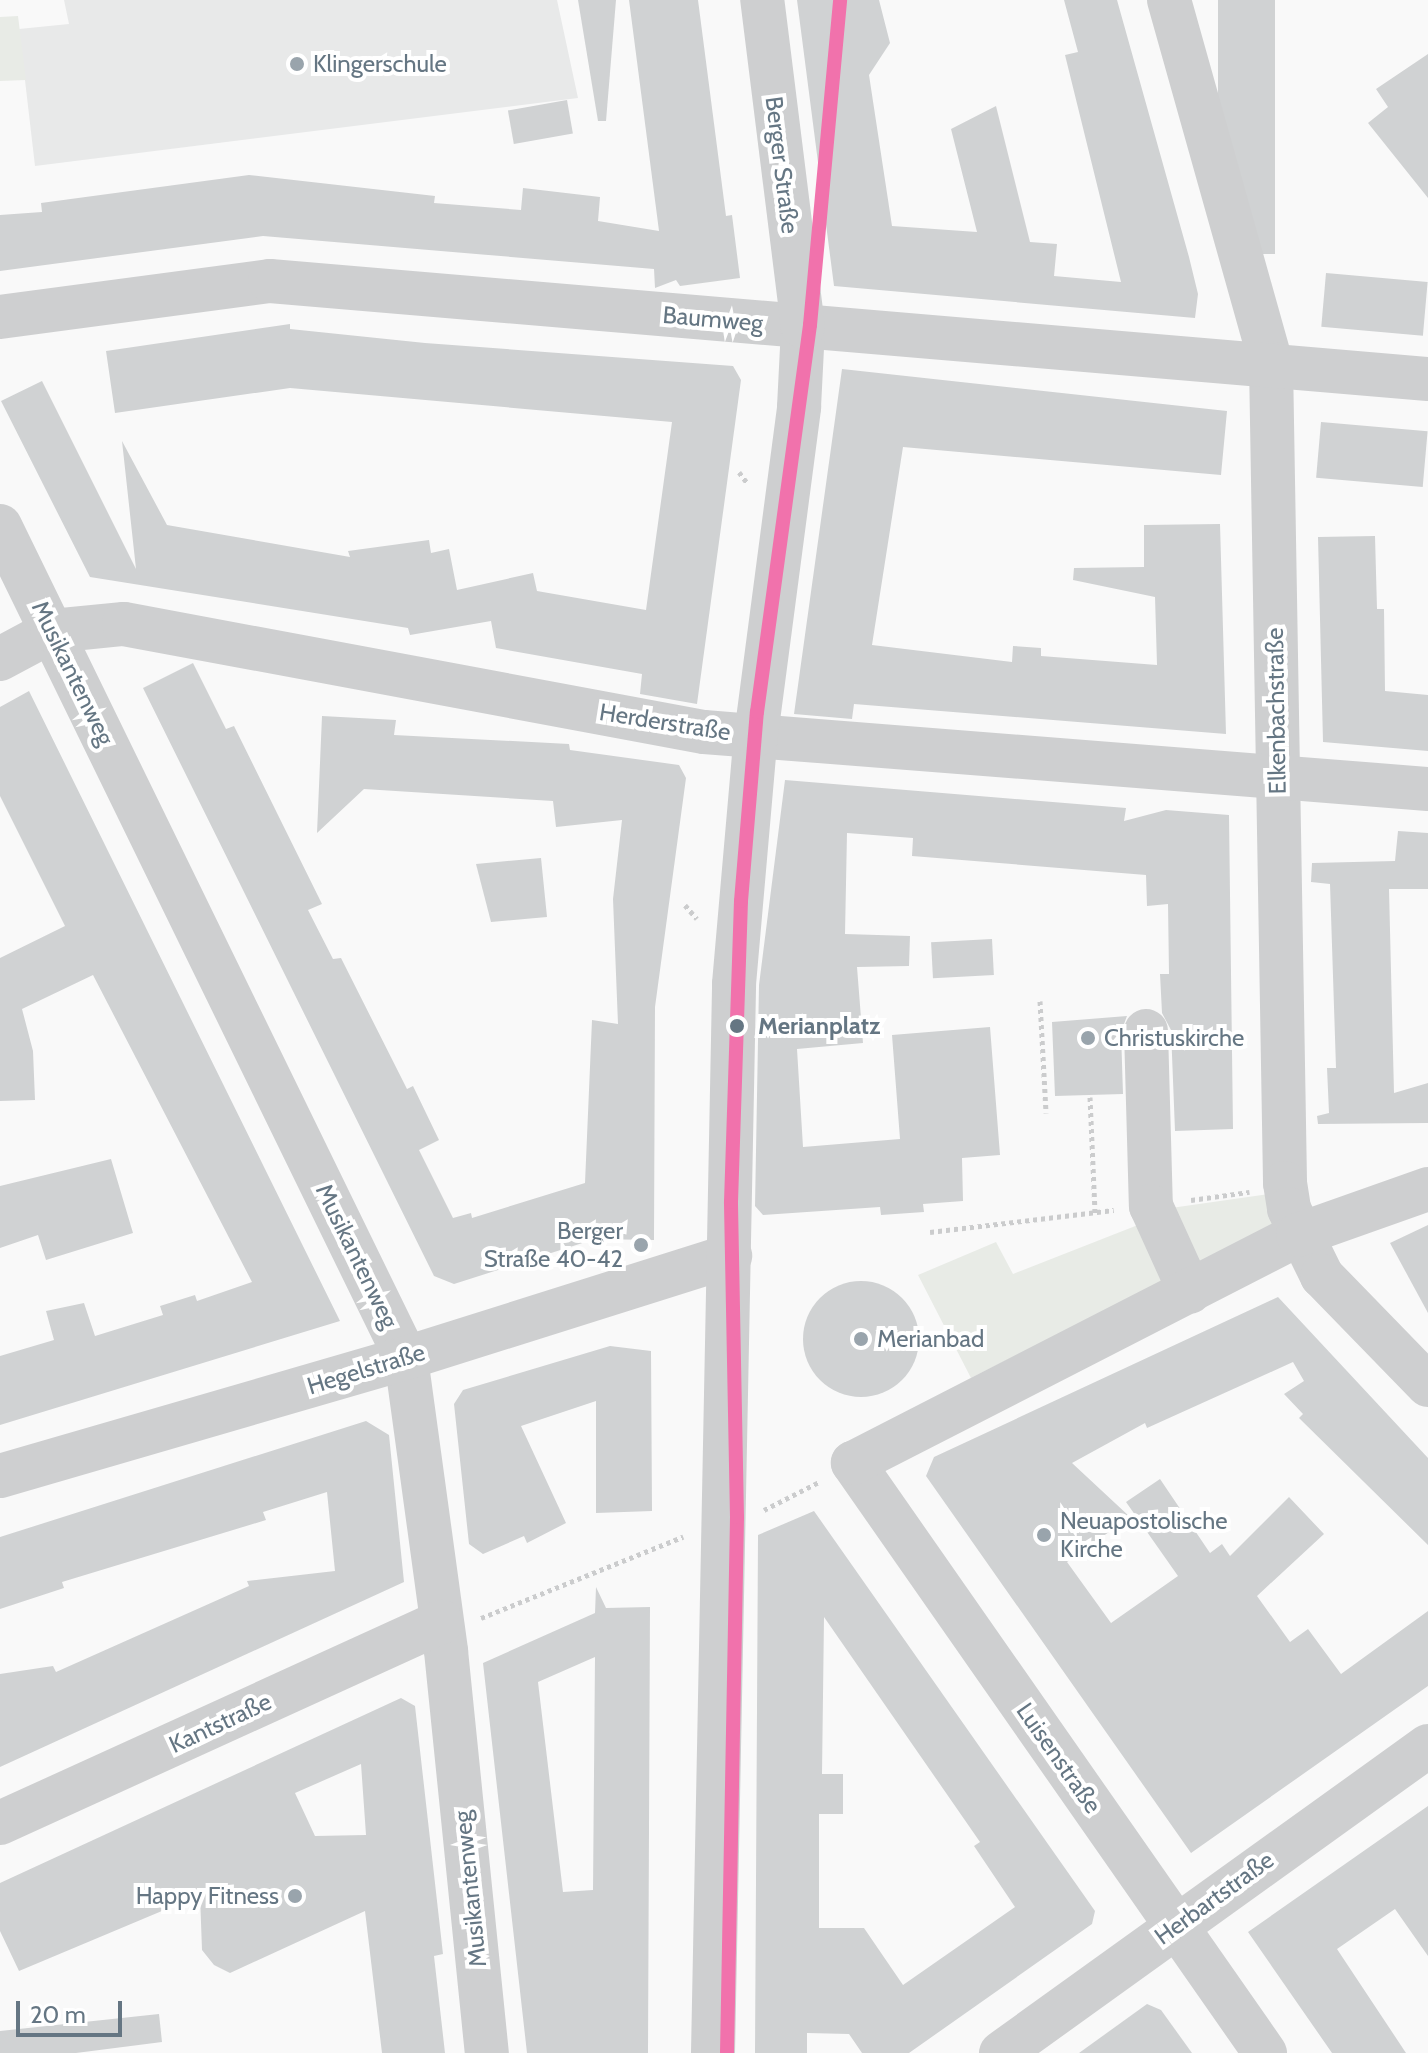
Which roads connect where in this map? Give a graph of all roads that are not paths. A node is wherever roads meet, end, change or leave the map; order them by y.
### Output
1 (762, 0) edge
2 (1169, 0) edge
3 (0, 317) edge
4 (803, 327) junction
5 (1271, 363) junction
6 (1428, 379) edge
7 (0, 526) edge
8 (52, 631) junction
9 (0, 659) edge
10 (756, 735) junction
11 (1276, 774) junction
12 (1428, 789) edge
13 (1146, 1031) dead end
14 (1428, 1189) edge
15 (1298, 1235) junction
16 (730, 1256) junction
17 (1190, 1292) junction
18 (406, 1358) junction
19 (1428, 1385) edge
20 (0, 1476) edge
21 (441, 1622) junction
22 (1428, 1746) edge
23 (0, 1823) edge
24 (1176, 1924) junction
25 (487, 2053) edge
26 (713, 2053) edge
27 (1001, 2053) edge
28 (1265, 2053) edge

1 - 4 street, Berger Straße
2 - 5 street, Elkenbachstraße
3 - 4 street, Baumweg
4 - 5 street, Baumweg
4 - 10 street, Berger Straße
5 - 6 street, Baumweg
5 - 11 street, Elkenbachstraße
7 - 8 street, Musikantenweg
8 - 9 street
8 - 10 street, Herderstraße
8 - 18 street, Musikantenweg
10 - 11 street, Herderstraße
10 - 16 street, Berger Straße
11 - 12 street, Herderstraße
11 - 15 street, Elkenbachstraße
13 - 17 street
14 - 15 street
15 - 17 street
15 - 19 street, Elkenbachstraße
16 - 18 street, Hegelstraße
16 - 26 street, Berger Straße
17 - 24 street, Luisenstraße
18 - 20 street, Hegelstraße
18 - 21 street, Musikantenweg
21 - 23 street, Kantstraße
21 - 25 street, Musikantenweg
22 - 24 street, Herbartstraße
24 - 27 street, Herbartstraße
24 - 28 street, Luisenstraße

